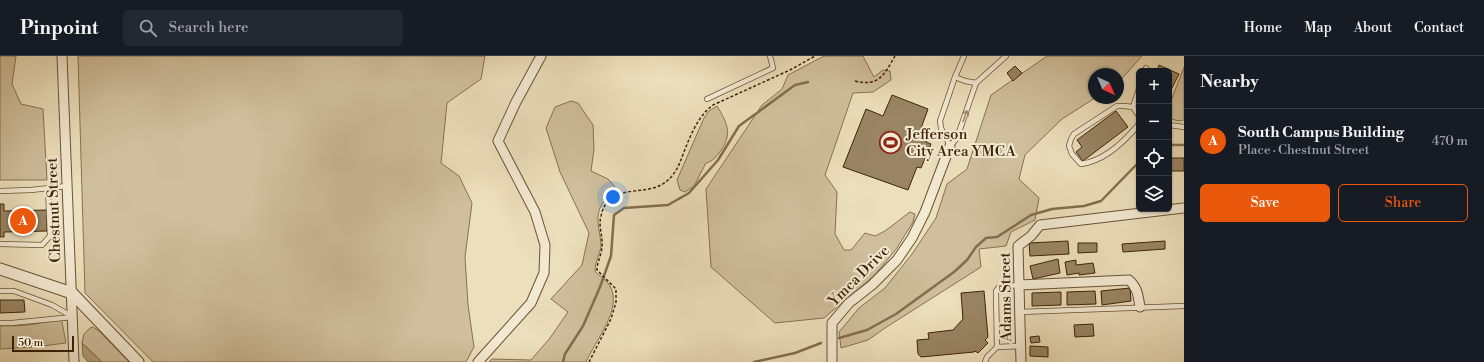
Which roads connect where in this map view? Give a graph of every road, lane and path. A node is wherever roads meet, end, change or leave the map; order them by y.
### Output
1 (62, 56) edge
2 (541, 56) edge
3 (770, 56) edge
4 (815, 56) edge
5 (895, 56) edge
6 (964, 56) edge
7 (1006, 56) edge
8 (955, 77) junction
9 (855, 81) dead end
10 (976, 83) junction
11 (1136, 98) edge
12 (707, 99) dead end
13 (1133, 107) junction
14 (1136, 112) edge
15 (1172, 126) edge
16 (1136, 128) edge
17 (1184, 128) edge
18 (950, 146) junction
19 (67, 186) junction
20 (48, 188) junction
21 (0, 192) edge
22 (1184, 208) edge
23 (0, 244) edge
24 (0, 269) edge
25 (1019, 285) junction
26 (0, 292) edge
27 (72, 293) junction
28 (1184, 306) edge
29 (1140, 307) junction
30 (1020, 312) junction
31 (73, 316) junction
32 (0, 323) edge
33 (1021, 346) junction
34 (997, 347) junction
35 (74, 362) edge
36 (138, 362) edge
37 (478, 362) edge
38 (589, 362) edge
39 (832, 362) edge
40 (985, 362) edge
41 (1021, 362) edge

1 - 19 street, Chestnut Street
2 - 37 street
3 - 12 lane
4 - 38 path
5 - 9 path
6 - 8 lane
7 - 10 lane
8 - 10 lane
8 - 18 lane
18 -> 10 lane
11 - 13 lane
13 - 14 lane
13 - 16 lane
15 - 17 lane
18 - 39 street, Ymca Drive
19 - 20 lane
19 - 27 street, Chestnut Street
20 - 21 lane
20 - 23 lane
22 - 25 street, Adams Street
24 - 27 street
25 - 29 street
25 - 30 street, Adams Street
25 - 34 lane
26 - 31 lane
27 - 31 street, Chestnut Street
27 - 36 street
28 - 29 lane
29 - 30 lane
30 - 33 street, Adams Street
31 - 32 lane
31 - 35 street, Chestnut Street
33 - 34 lane
33 - 41 street, Adams Street
34 - 40 lane

